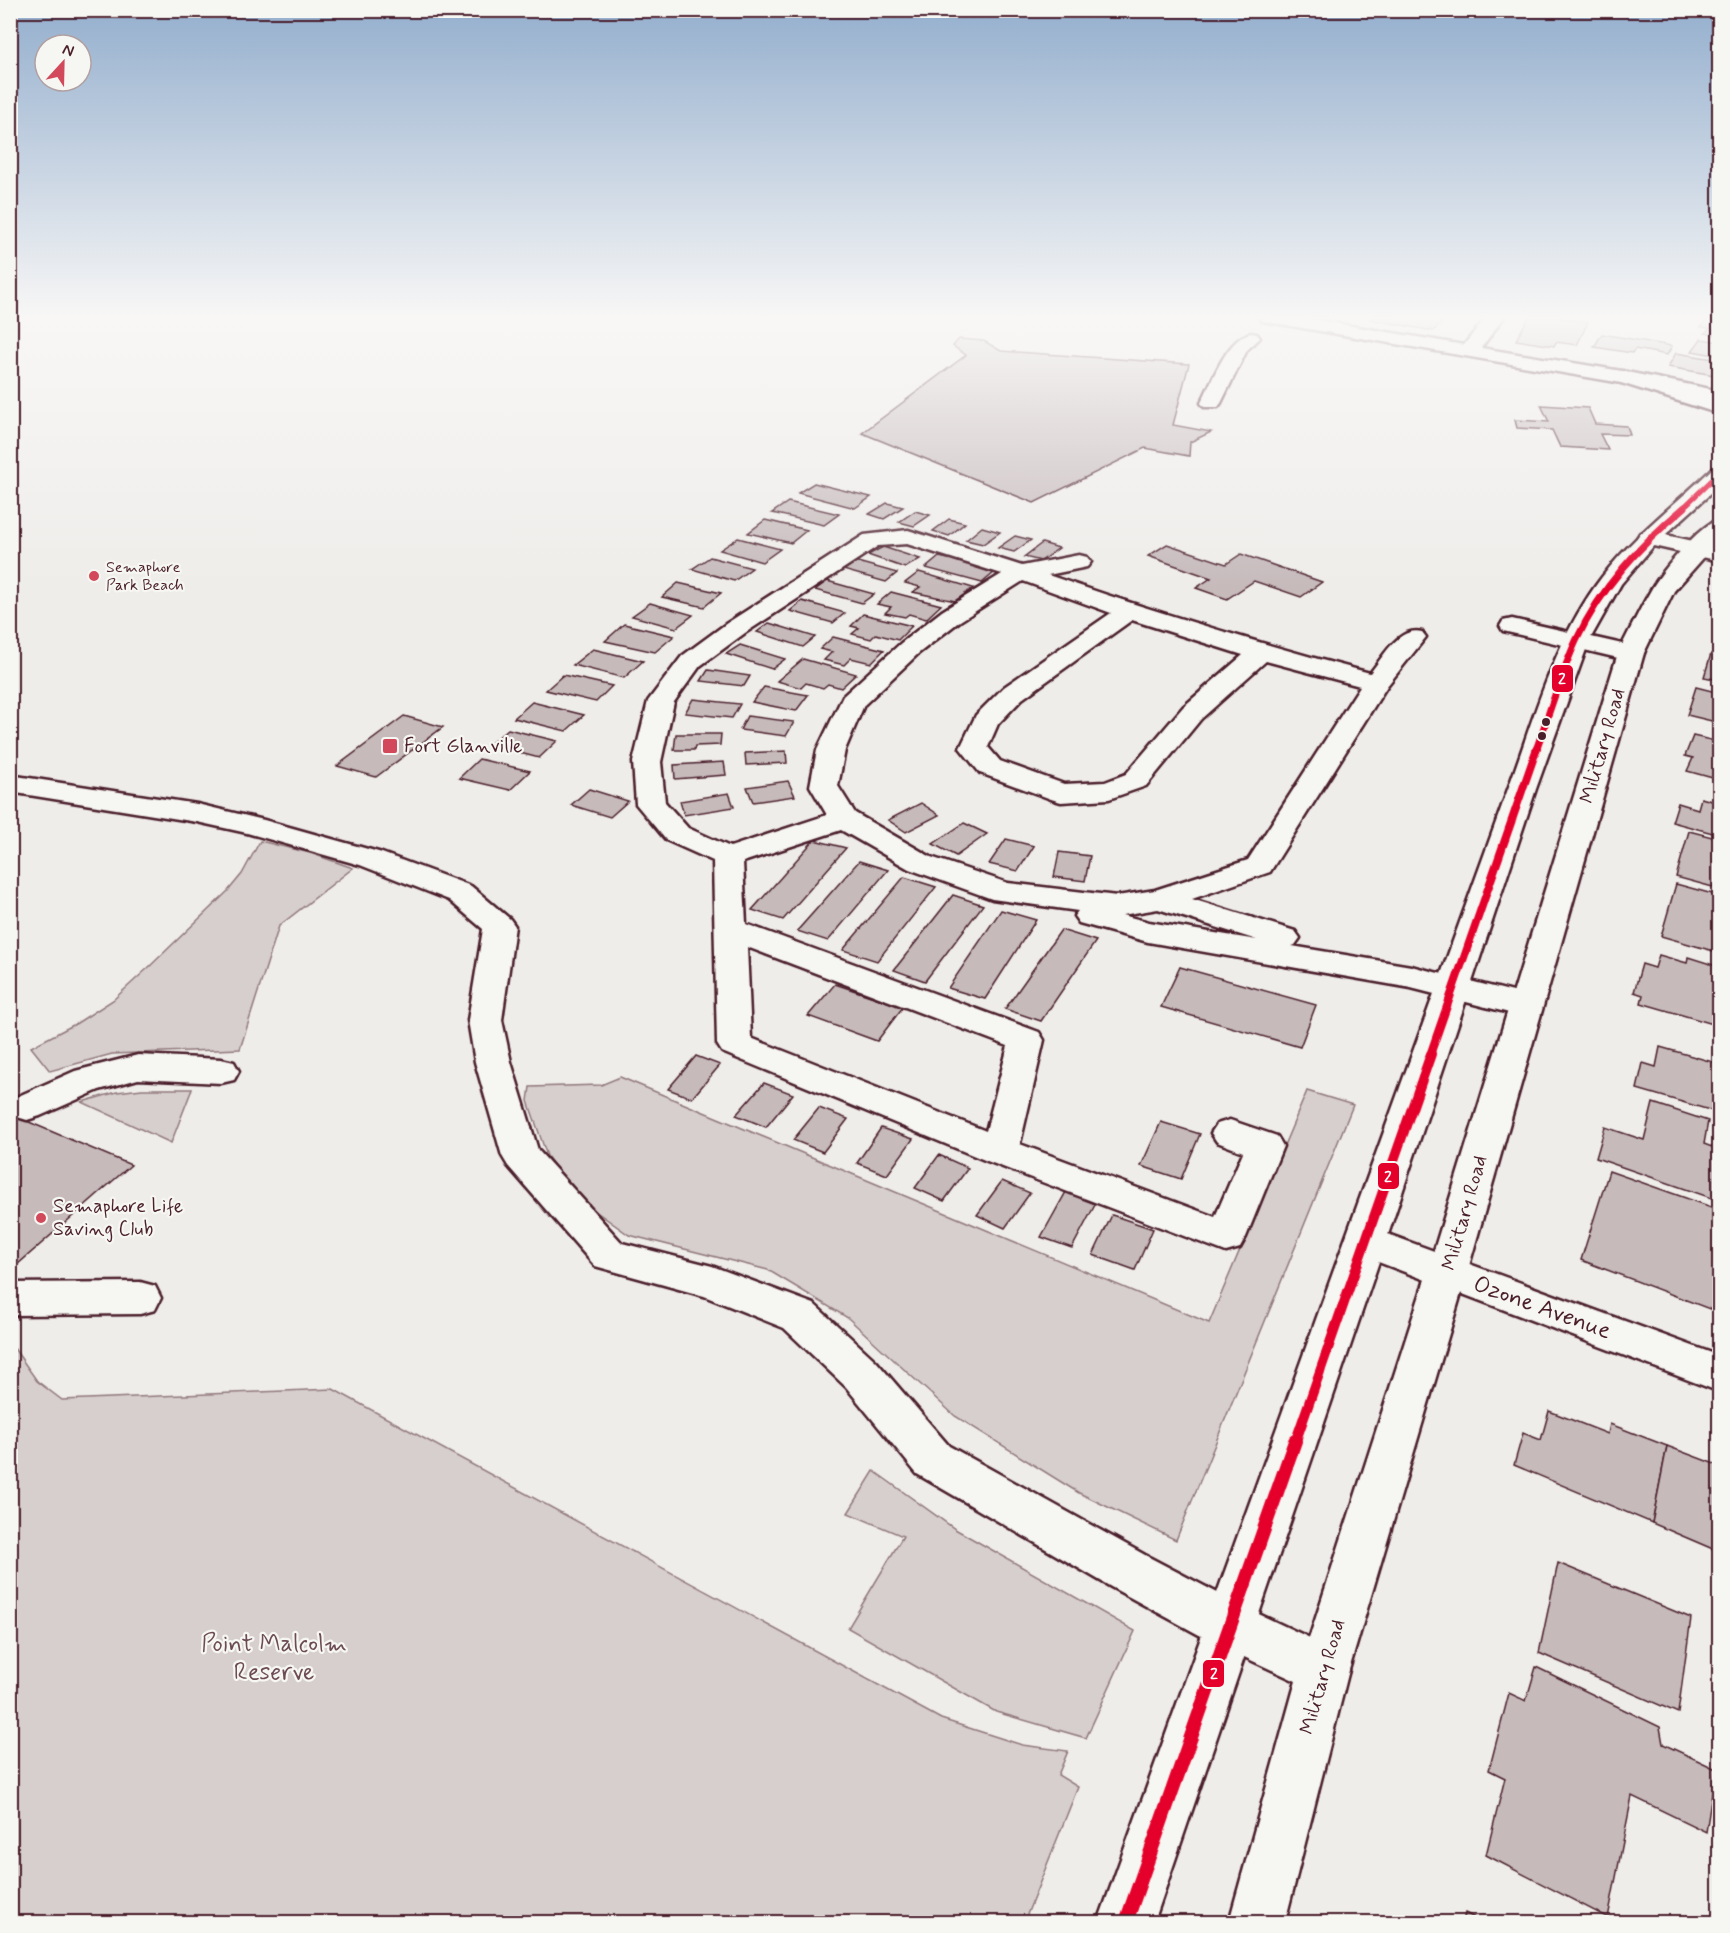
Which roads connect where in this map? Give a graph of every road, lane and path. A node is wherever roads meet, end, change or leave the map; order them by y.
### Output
1 (1719, 472) edge
2 (1648, 538) junction
3 (1712, 543) edge
4 (1079, 562) dead end
5 (1020, 573) junction
6 (1129, 611) junction
7 (1512, 626) dead end
8 (1413, 637) dead end
9 (1576, 641) junction
10 (1261, 652) junction
11 (1631, 653) junction
12 (1376, 682) junction
13 (10, 783) edge
14 (844, 819) junction
15 (728, 858) junction
16 (1003, 892) junction
17 (1160, 899) junction
18 (731, 930) junction
19 (1411, 977) junction
20 (1453, 986) junction
21 (1525, 1006) junction
22 (221, 1071) dead end
23 (27, 1107) dead end
24 (1230, 1132) dead end
25 (1000, 1151) junction
26 (1366, 1241) junction
27 (1447, 1273) junction
28 (140, 1298) dead end
29 (10, 1299) edge
30 (1719, 1374) edge
31 (1231, 1626) junction
32 (1324, 1670) junction
33 (1126, 1923) edge
34 (1257, 1923) edge

1 - 2 main road
2 - 3 main road
2 - 9 main road
3 - 11 main road, Military Road
4 - 5 main road
5 - 6 main road
5 - 14 main road
5 - 15 main road
6 - 10 main road
6 - 10 main road
7 - 9 main road
8 - 12 main road
9 - 11 main road
9 - 20 main road
10 - 12 main road
11 - 21 main road, Military Road
12 - 17 main road
13 - 31 main road
14 - 15 main road
14 - 16 main road
15 - 18 main road
16 - 17 main road
16 - 19 main road
17 - 19 main road
18 - 25 main road
18 - 25 main road
19 - 20 main road
20 - 21 main road
20 - 26 main road
21 - 27 main road, Military Road
22 - 23 main road
24 - 25 main road
26 - 27 main road, Ozone Avenue
26 - 31 main road
27 - 30 main road, Ozone Avenue
27 - 32 main road, Military Road
28 - 29 main road
31 - 32 main road
31 - 33 main road
32 - 34 main road, Military Road

